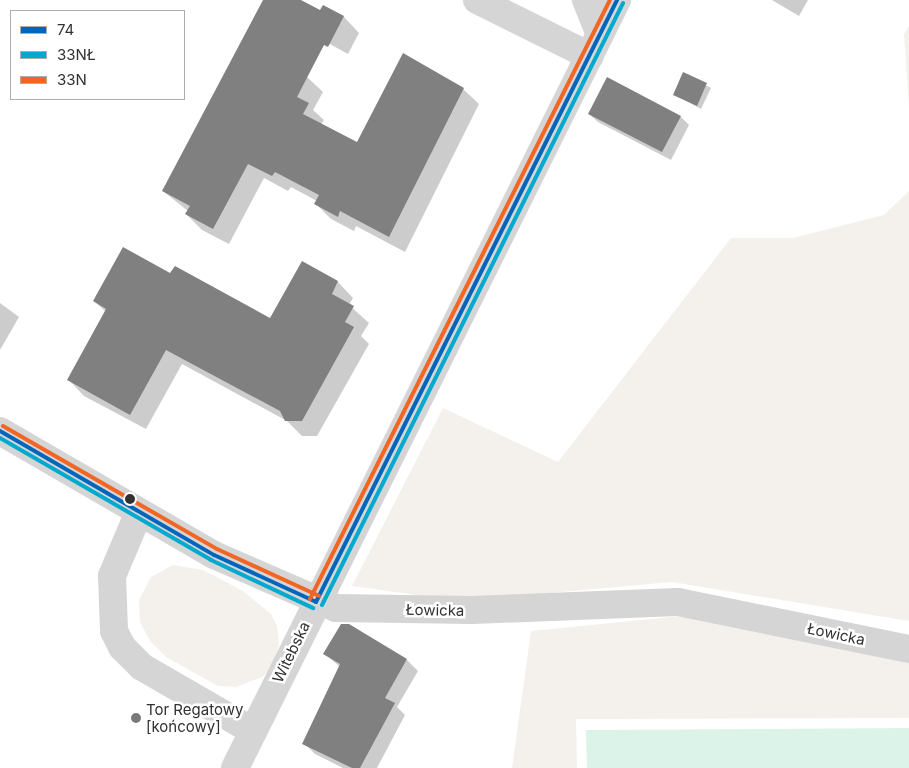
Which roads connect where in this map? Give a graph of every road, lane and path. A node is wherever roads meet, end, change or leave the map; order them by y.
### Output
1 (477, 0) edge
2 (586, 0) edge
3 (616, 0) edge
4 (595, 45) junction
5 (0, 431) edge
6 (140, 512) junction
7 (316, 602) junction
8 (909, 649) edge
9 (253, 731) junction
10 (235, 768) edge

1 - 4 street
2 - 4 street
3 - 4 street, Witebska
4 - 7 street, Witebska
5 - 6 street, Łowicka
6 - 7 street, Łowicka
6 - 9 street
7 - 8 street, Łowicka
7 - 9 street, Witebska
9 - 10 street, Witebska

